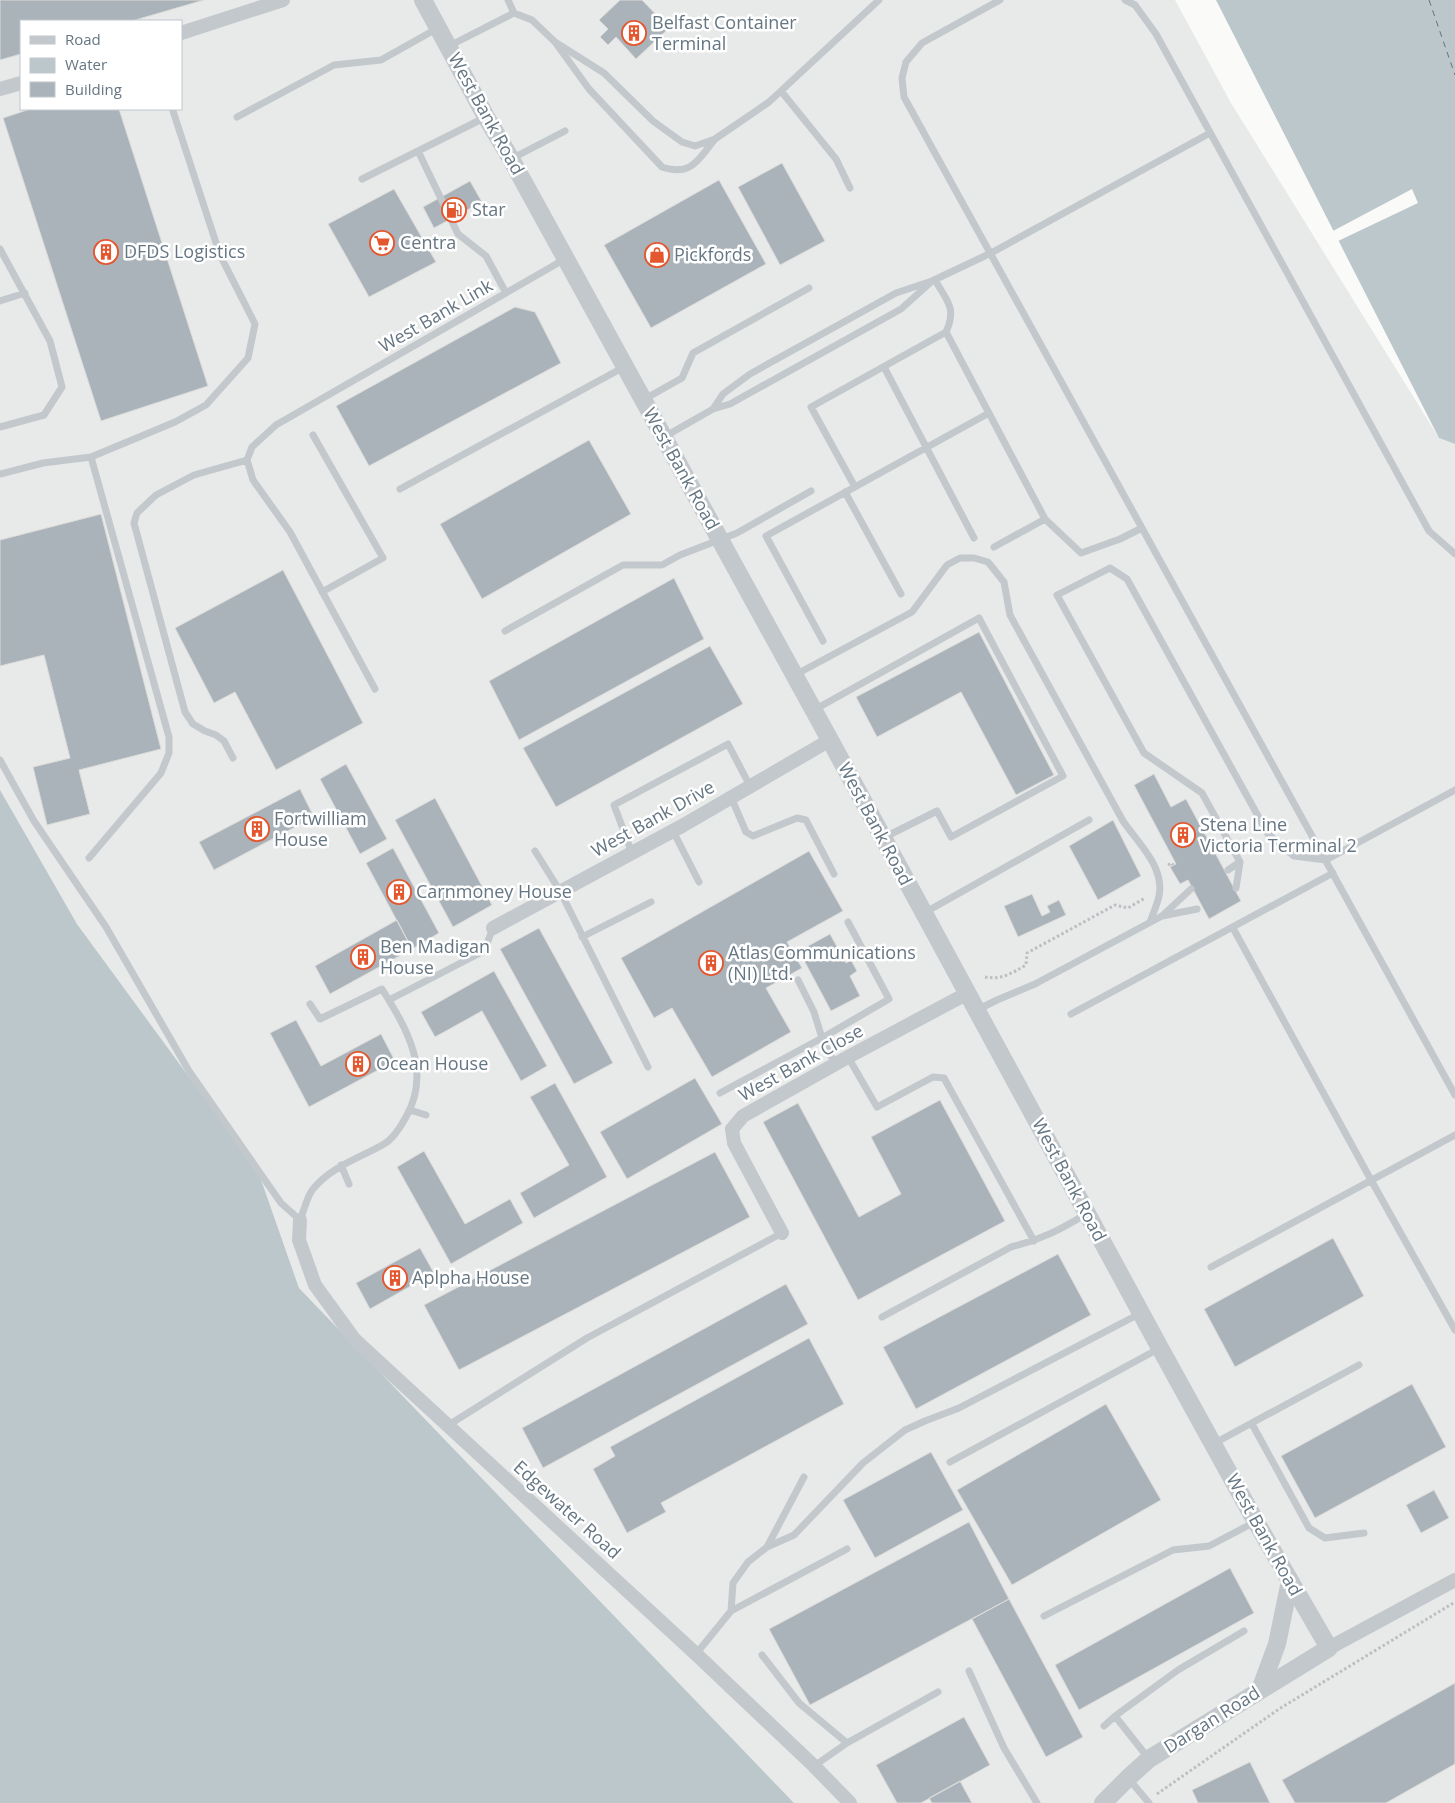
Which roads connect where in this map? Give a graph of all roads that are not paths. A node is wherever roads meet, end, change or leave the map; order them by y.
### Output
1 (284, 0) edge
2 (423, 0) edge
3 (508, 0) edge
4 (1000, 0) edge
5 (1125, 0) edge
6 (878, 1) edge
7 (514, 14) junction
8 (438, 28) junction
9 (182, 32) edge
10 (555, 42) junction
11 (448, 46) junction
12 (20, 83) edge
13 (0, 89) edge
14 (781, 91) junction
15 (173, 111) dead end
16 (238, 117) dead end
17 (486, 117) junction
18 (564, 131) dead end
19 (1210, 133) junction
20 (715, 139) junction
21 (418, 151) junction
22 (511, 159) junction
23 (362, 179) dead end
24 (850, 188) dead end
25 (0, 249) edge
26 (991, 253) junction
27 (565, 258) junction
28 (934, 281) junction
29 (809, 288) dead end
30 (506, 292) junction
31 (25, 293) junction
32 (0, 301) edge
33 (946, 332) junction
34 (624, 366) junction
35 (884, 367) junction
36 (643, 400) junction
37 (712, 409) junction
38 (989, 413) junction
39 (0, 428) edge
40 (313, 435) dead end
41 (664, 437) junction
42 (927, 447) junction
43 (91, 457) junction
44 (247, 460) junction
45 (0, 474) edge
46 (856, 486) junction
47 (400, 489) dead end
48 (811, 492) dead end
49 (845, 492) junction
50 (1045, 520) junction
51 (1142, 528) junction
52 (974, 538) dead end
53 (719, 539) junction
54 (994, 548) dead end
55 (1455, 554) edge
56 (322, 592) junction
57 (901, 594) dead end
58 (505, 632) dead end
59 (823, 641) dead end
60 (794, 676) junction
61 (375, 689) dead end
62 (813, 710) junction
63 (830, 740) junction
64 (233, 758) dead end
65 (0, 760) edge
66 (750, 786) junction
67 (1455, 790) edge
68 (731, 797) junction
69 (1089, 820) dead end
70 (673, 830) junction
71 (883, 838) junction
72 (535, 851) dead end
73 (632, 853) junction
74 (89, 858) dead end
75 (1326, 860) junction
76 (1240, 862) junction
77 (1228, 870) dead end
78 (1334, 873) junction
79 (834, 874) dead end
80 (699, 882) dead end
81 (1236, 888) dead end
82 (1191, 890) dead end
83 (560, 891) junction
84 (651, 902) dead end
85 (1197, 909) dead end
86 (923, 913) junction
87 (1162, 916) junction
88 (848, 922) dead end
89 (1150, 922) junction
90 (493, 928) joint
91 (1233, 928) junction
92 (582, 937) junction
93 (798, 980) dead end
94 (968, 993) junction
95 (389, 1000) junction
96 (310, 1004) dead end
97 (977, 1010) junction
98 (1071, 1014) dead end
99 (822, 1038) junction
100 (848, 1057) junction
101 (835, 1064) junction
102 (648, 1067) dead end
103 (720, 1093) dead end
104 (1455, 1095) edge
105 (410, 1110) junction
106 (426, 1115) dead end
107 (1455, 1135) edge
108 (341, 1165) junction
109 (1370, 1180) junction
110 (349, 1184) dead end
111 (1086, 1214) junction
112 (300, 1220) junction
113 (782, 1233) joint
114 (1034, 1242) junction
115 (1210, 1267) dead end
116 (1141, 1313) junction
117 (882, 1317) dead end
118 (1455, 1330) edge
119 (1160, 1348) junction
120 (1359, 1365) dead end
121 (1252, 1424) junction
122 (447, 1426) junction
123 (1213, 1444) junction
124 (950, 1462) dead end
125 (804, 1477) dead end
126 (1256, 1522) junction
127 (1364, 1533) dead end
128 (767, 1547) junction
129 (847, 1549) dead end
130 (1455, 1580) edge
131 (1290, 1582) junction
132 (731, 1611) junction
133 (1044, 1616) dead end
134 (1244, 1630) dead end
135 (1329, 1648) junction
136 (696, 1654) junction
137 (762, 1655) dead end
138 (969, 1671) dead end
139 (1260, 1690) junction
140 (938, 1692) dead end
141 (1115, 1716) junction
142 (1104, 1726) dead end
143 (847, 1743) junction
144 (1149, 1759) junction
145 (814, 1766) junction
146 (1128, 1778) junction
147 (1148, 1802) edge
148 (850, 1803) edge
149 (1037, 1803) edge
150 (1103, 1803) edge

1 - 9 street
2 - 8 street, West Bank Road
3 - 7 lane
4 - 26 lane
5 - 19 lane
6 - 14 lane
7 - 10 lane
7 - 11 lane
8 - 11 street, West Bank Road
8 - 16 lane
10 - 20 lane
10 - 20 lane
11 - 17 street, West Bank Road
12 - 13 street
14 - 20 lane
14 - 24 lane
15 - 43 lane
17 - 21 lane
17 - 22 street, West Bank Road
18 - 22 lane
19 - 26 lane
19 - 55 lane
21 - 23 lane
21 - 30 lane
22 - 27 street, West Bank Road
25 - 31 lane
26 - 28 lane
26 - 51 lane
27 - 30 lane, West Bank Link
27 - 34 street, West Bank Road
28 - 33 lane
28 - 37 lane
28 - 37 lane
29 - 36 lane
30 - 44 lane, West Bank Link
31 - 32 lane
31 - 39 lane
33 - 35 lane
33 - 38 lane
34 - 36 street, West Bank Road
34 - 47 lane
35 - 42 lane
35 - 46 lane
36 - 41 street, West Bank Road
37 - 41 lane
38 - 42 lane
38 - 50 lane
40 - 56 lane
41 - 53 street, West Bank Road
42 - 46 lane
42 - 52 lane
43 - 45 lane
43 - 74 lane
44 - 56 lane
44 - 64 lane
46 - 49 lane
48 - 53 lane
49 - 57 lane
49 - 59 lane
50 - 51 lane
50 - 54 lane
51 - 75 lane
53 - 58 lane
53 - 60 street, West Bank Road
56 - 61 lane
60 - 62 street, West Bank Road
60 - 89 lane
62 - 63 street, West Bank Road
62 - 71 lane
63 - 66 street, West Bank Drive
63 - 71 street, West Bank Road
65 - 112 lane
66 - 68 street, West Bank Drive
66 - 73 lane
67 - 75 lane
68 - 70 street, West Bank Drive
68 - 79 lane
69 - 86 lane
70 - 73 street, West Bank Drive
70 - 80 lane
71 - 86 street, West Bank Road
72 - 83 lane
73 - 83 street, West Bank Drive
75 - 76 lane
75 - 78 lane
76 - 77 lane
76 - 81 lane
78 - 91 lane
78 - 104 lane
82 - 87 lane
83 - 90 street, West Bank Drive
83 - 92 lane
84 - 92 lane
85 - 87 lane
86 - 94 street, West Bank Road
87 - 89 lane
88 - 99 lane
89 - 97 lane
90 - 95 lane
91 - 98 lane
91 - 109 lane
92 - 102 lane
93 - 99 lane
94 - 97 street, West Bank Road
94 - 100 street, West Bank Close
95 - 96 lane
95 - 105 lane
97 - 111 street, West Bank Road
99 - 101 lane
99 - 103 lane
100 - 101 street, West Bank Close
100 - 114 lane
101 - 113 street, West Bank Close
105 - 106 lane
105 - 108 lane
107 - 109 lane
108 - 110 lane
108 - 112 lane
109 - 115 lane
109 - 118 lane
111 - 114 lane
111 - 116 street, West Bank Road
112 - 122 street, Edgewater Road
113 - 122 lane
114 - 117 lane
116 - 119 street, West Bank Road
116 - 128 lane
119 - 123 street, West Bank Road
119 - 124 lane
120 - 121 lane
121 - 123 lane
121 - 127 lane
122 - 136 street, Edgewater Road
123 - 126 street, West Bank Road
125 - 128 lane
126 - 131 street, West Bank Road
126 - 133 lane
128 - 132 lane
129 - 132 lane
130 - 135 street
131 - 135 street, West Bank Road
131 - 139 street
132 - 136 lane
134 - 141 lane
135 - 139 street, Dargan Road
136 - 145 street, Edgewater Road
137 - 143 lane
138 - 149 lane
139 - 144 street, Dargan Road
140 - 143 lane
141 - 142 lane
141 - 144 lane
143 - 145 lane
144 - 146 street, Dargan Road
145 - 148 street, Edgewater Road
146 - 147 lane
146 - 150 street, Dargan Road

